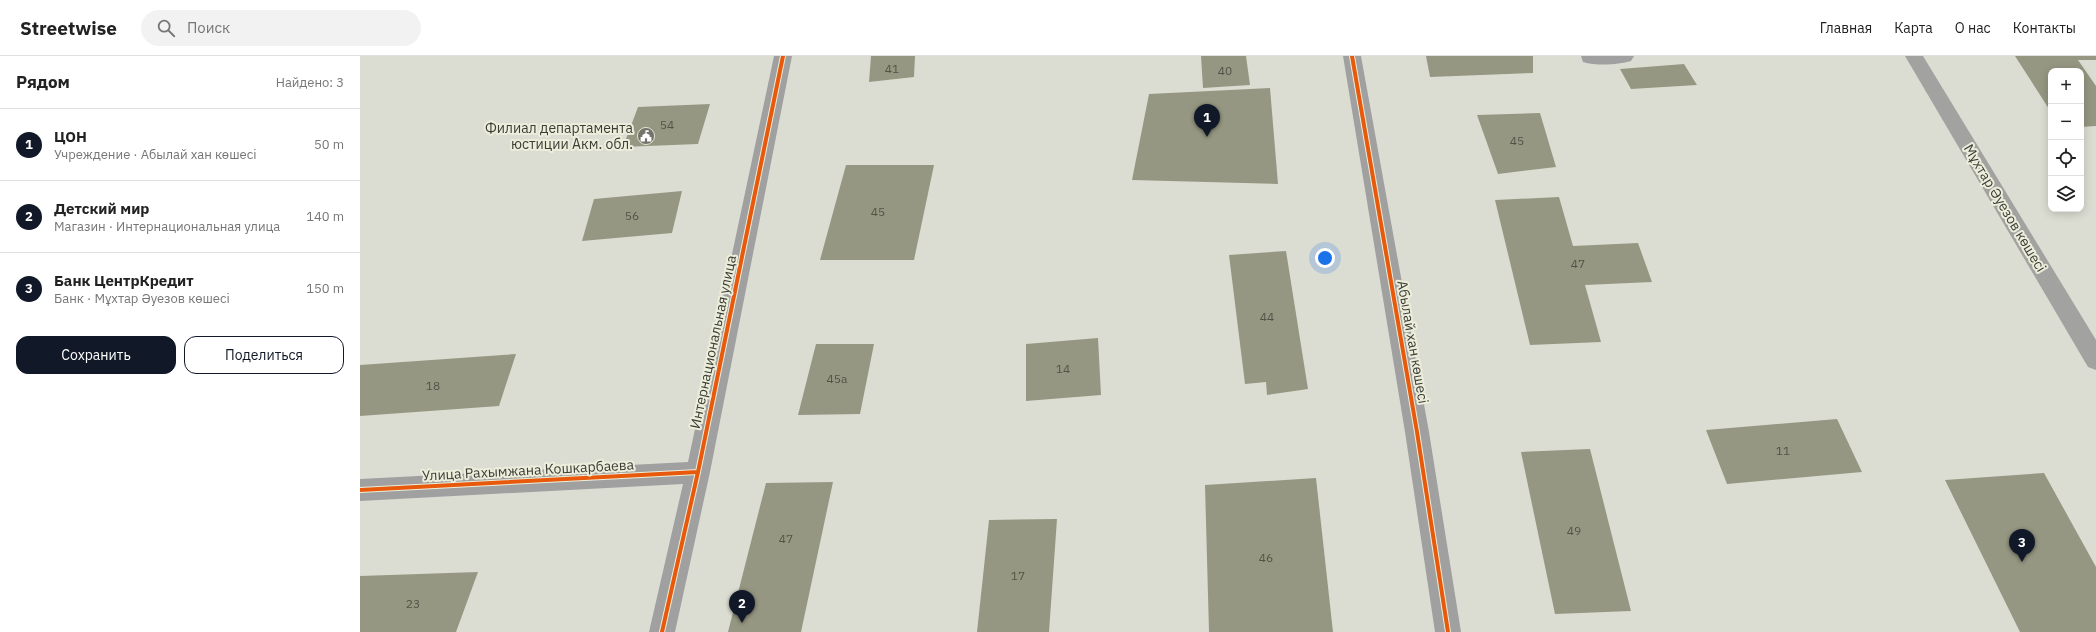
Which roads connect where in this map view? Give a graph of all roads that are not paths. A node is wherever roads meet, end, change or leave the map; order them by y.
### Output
1 (783, 56) edge
2 (1352, 56) edge
3 (1624, 56) edge
4 (1914, 56) edge
5 (1589, 58) dead end
6 (2096, 360) edge
7 (698, 472) junction
8 (360, 490) edge
9 (662, 632) edge
10 (1448, 632) edge

1 - 7 street, Интернациональная улица
2 - 10 street, Абылай хан көшесі
3 - 5 street
4 - 6 main road, Мұхтар Әуезов көшесі
7 - 8 street, Улица Рахымжана Кошкарбаева
7 - 9 street, Интернациональная улица

